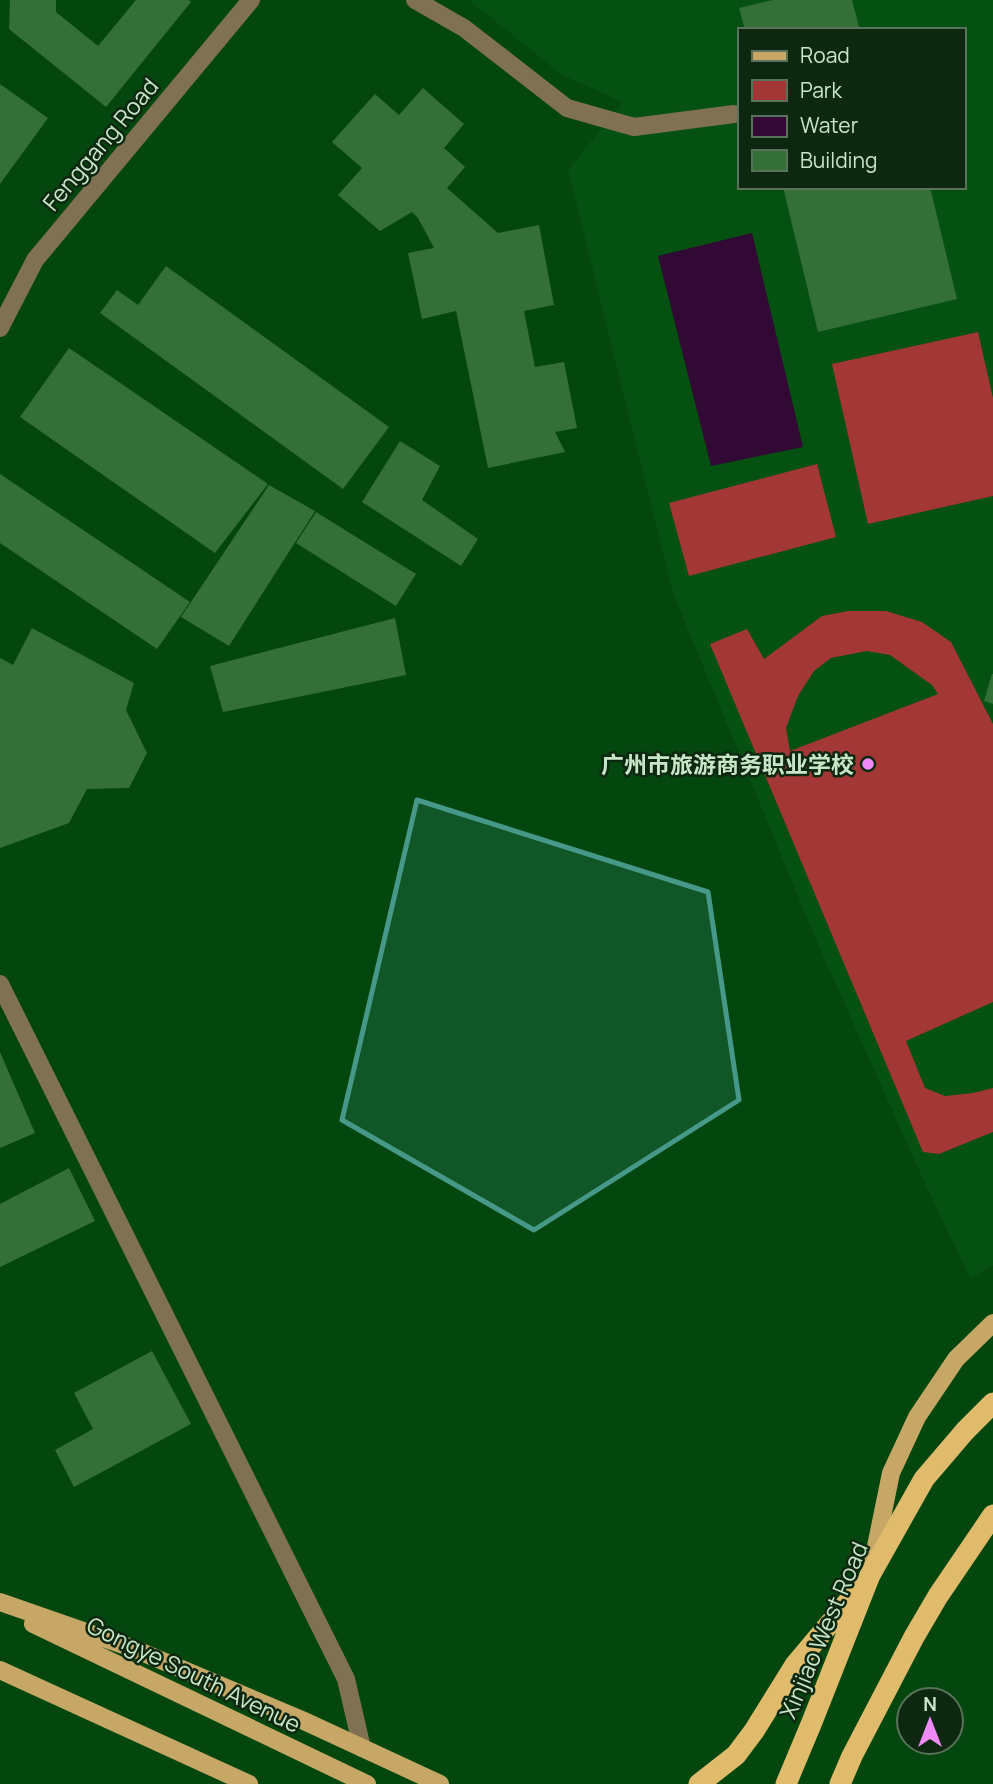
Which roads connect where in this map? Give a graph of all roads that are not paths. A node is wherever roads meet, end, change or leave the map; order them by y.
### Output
1 (251, 0) edge
2 (415, 0) edge
3 (734, 114) dead end
4 (0, 327) edge
5 (0, 984) edge
6 (993, 1323) edge
7 (993, 1403) edge
8 (993, 1515) edge
9 (870, 1575) junction
10 (0, 1602) edge
11 (0, 1609) edge
12 (0, 1670) edge
13 (362, 1748) junction
14 (852, 1756) junction
15 (249, 1784) edge
16 (367, 1784) edge
17 (440, 1784) edge
18 (699, 1784) edge
19 (786, 1784) edge
20 (840, 1784) edge
21 (849, 1784) edge

1 - 4 street, Fenggang Road
2 - 3 street
5 - 13 street
6 - 9 main road
7 - 9 highway, Xinjiao West Road
8 - 14 highway
9 - 18 highway
9 - 19 highway, Xinjiao West Road
10 - 13 main road
11 - 16 main road, Gongye South Avenue
12 - 15 main road
13 - 17 main road
14 - 20 highway
14 - 21 highway

